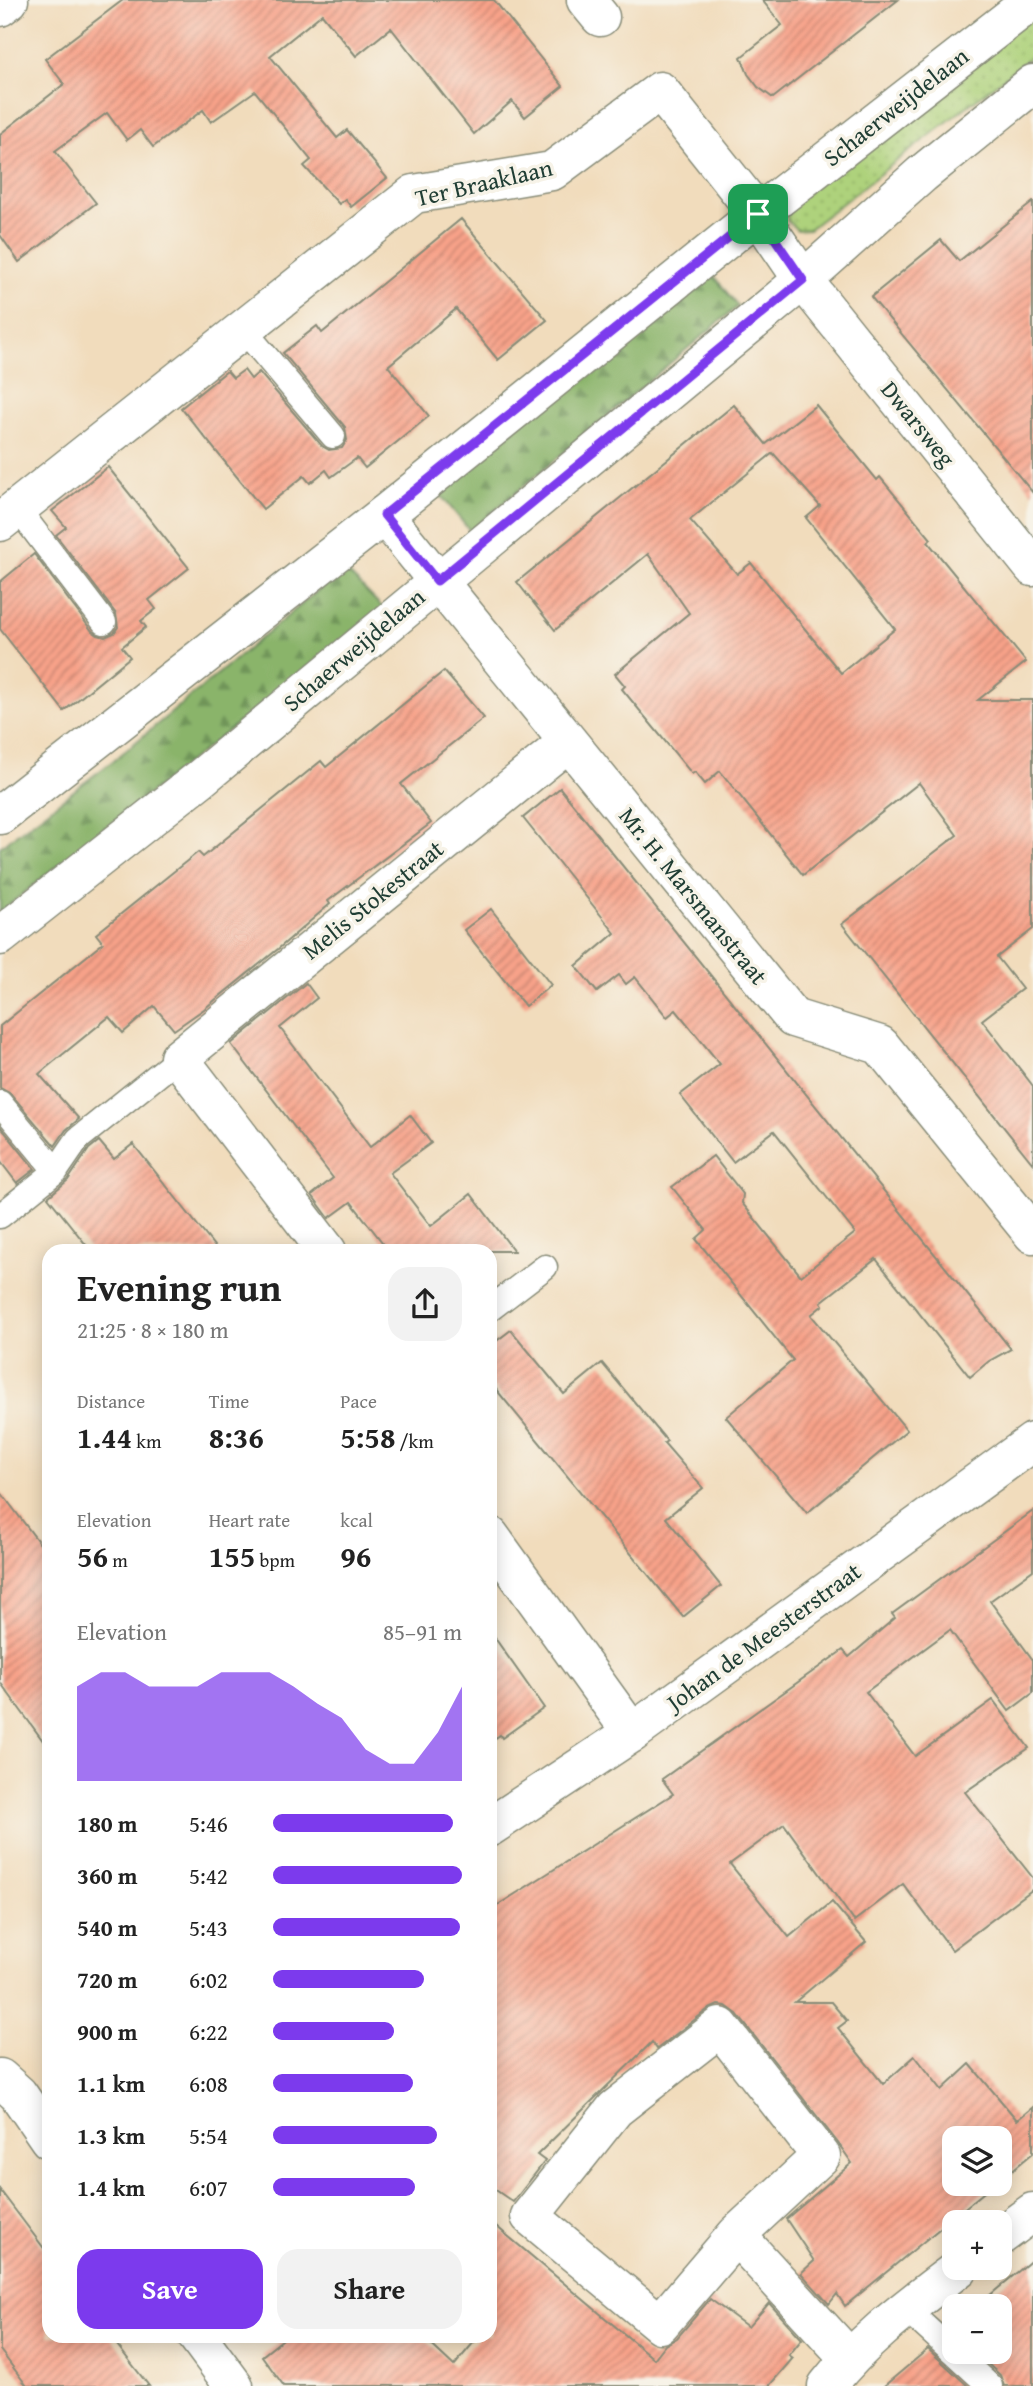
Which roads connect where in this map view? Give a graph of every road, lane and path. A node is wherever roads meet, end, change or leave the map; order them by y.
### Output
1 (9, 0) edge
2 (1033, 1) edge
3 (0, 7) edge
4 (1033, 84) edge
5 (758, 214) junction
6 (803, 280) junction
7 (243, 329) junction
8 (333, 436) dead end
9 (8, 515) edge
10 (384, 515) junction
11 (1033, 568) edge
12 (437, 581) junction
13 (104, 622) dead end
14 (567, 743) junction
15 (0, 815) edge
16 (0, 936) edge
17 (179, 1058) junction
18 (0, 1103) edge
19 (55, 1171) junction
20 (0, 1216) edge
21 (1033, 1234) edge
22 (322, 1244) edge
23 (545, 1267) dead end
24 (497, 1304) edge
25 (1033, 1442) edge
26 (497, 1546) edge
27 (632, 1733) junction
28 (497, 1822) edge
29 (0, 2078) edge
30 (42, 2123) edge
31 (1033, 2212) edge
32 (1012, 2227) edge
33 (736, 2235) junction
34 (943, 2280) edge
35 (906, 2309) junction
36 (202, 2343) edge
37 (838, 2372) edge
38 (234, 2386) edge
39 (990, 2386) edge

1 - 3 street
2 - 5 street, Schaerweijdelaan
4 - 6 street, Schaerweijdelaan
5 - 6 street
5 - 7 street, Ter Braaklaan
5 - 10 street, Schaerweijdelaan
6 - 11 street, Dwarsweg
6 - 12 street, Schaerweijdelaan
7 - 8 lane
7 - 9 street, Ter Braaklaan
9 - 13 lane, Ter Braaklaan
10 - 12 street, Mr. H. Marsmanstraat
10 - 15 street, Schaerweijdelaan
12 - 14 street, Mr. H. Marsmanstraat
12 - 16 street, Schaerweijdelaan
14 - 17 street, Melis Stokestraat
14 - 21 street, Mr. H. Marsmanstraat
17 - 19 lane, Melis Stokestraat
17 - 22 street
18 - 19 lane
19 - 20 lane, Melis Stokestraat
23 - 24 lane
25 - 27 street, Johan de Meesterstraat
26 - 27 street
27 - 28 street, Johan de Meesterstraat
29 - 30 street
31 - 32 street
33 - 33 street
33 - 37 street
34 - 35 street
35 - 37 street
35 - 39 lane
36 - 38 street

